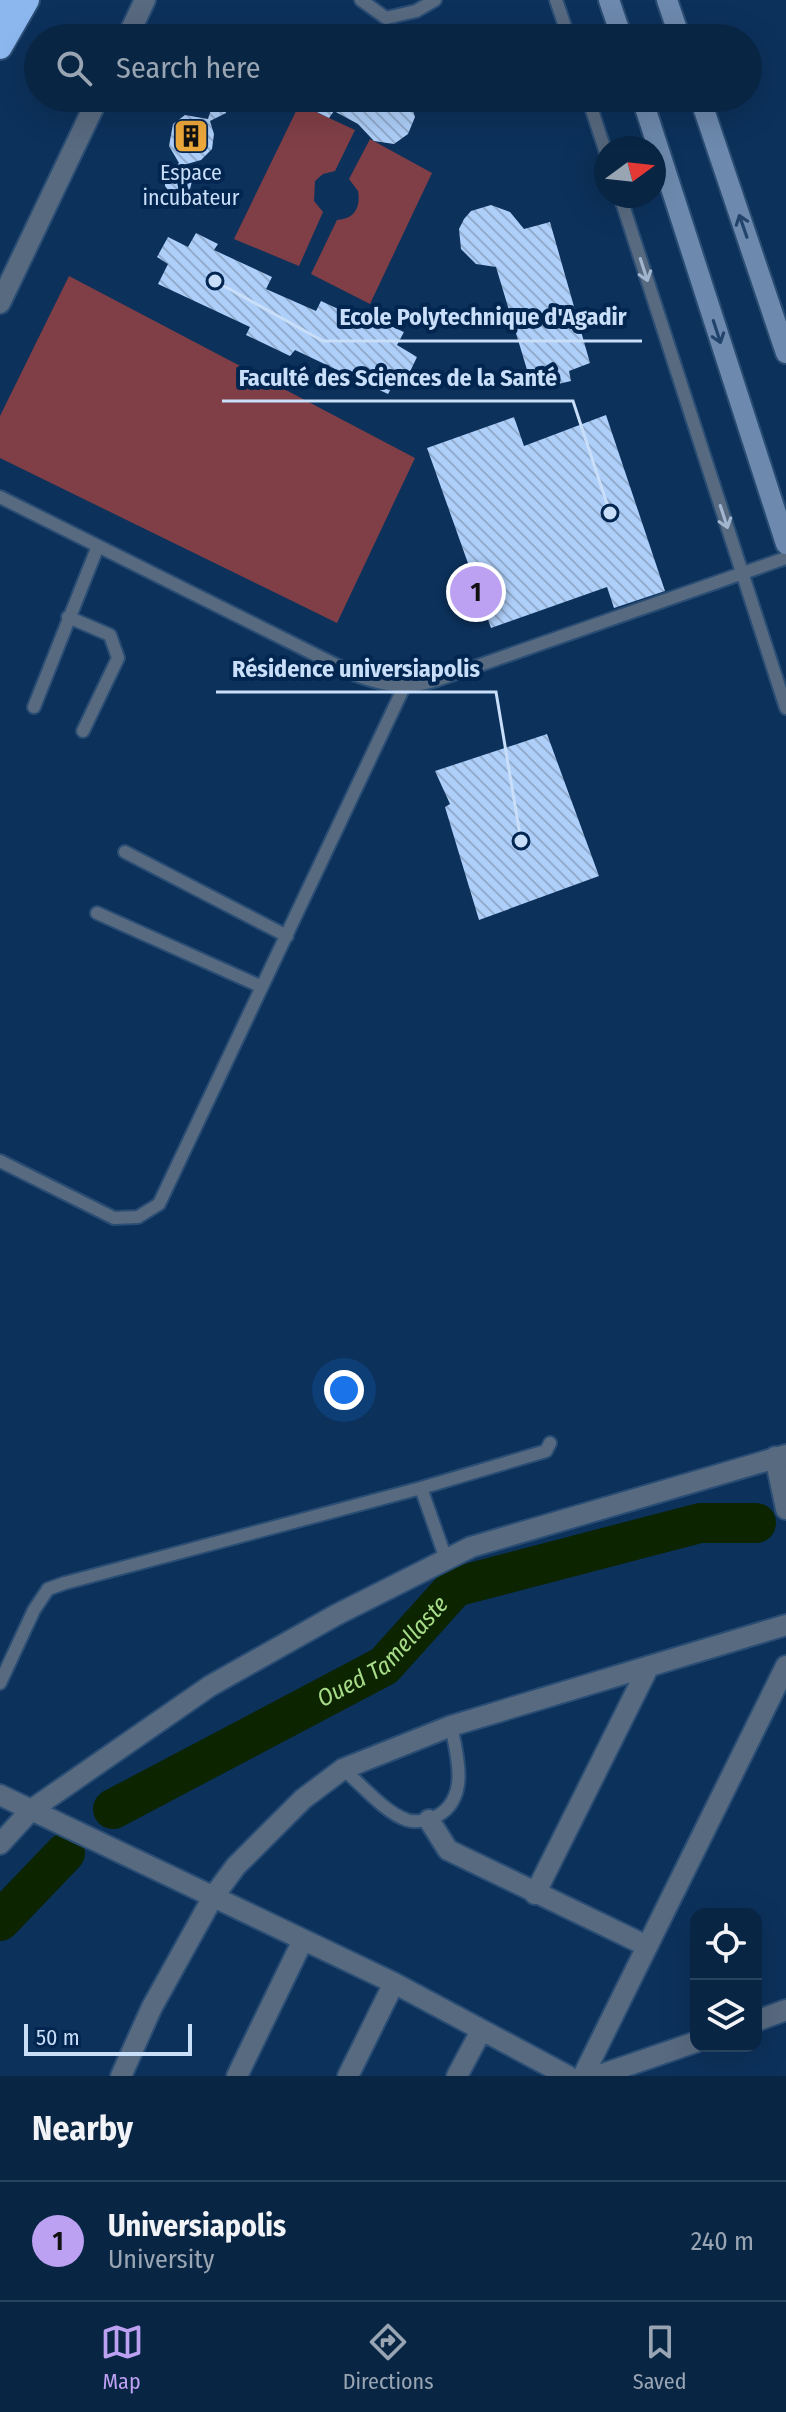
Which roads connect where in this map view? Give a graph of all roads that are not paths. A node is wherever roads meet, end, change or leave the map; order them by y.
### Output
1 (6, 0) edge
2 (27, 0) edge
3 (145, 0) edge
4 (361, 0) edge
5 (435, 0) edge
6 (556, 0) edge
7 (609, 0) edge
8 (667, 0) edge
9 (414, 5) edge
10 (0, 11) edge
11 (134, 24) edge
12 (564, 24) edge
13 (617, 24) edge
14 (675, 24) edge
15 (0, 47) edge
16 (91, 112) edge
17 (593, 112) edge
18 (647, 112) edge
19 (705, 112) edge
20 (600, 136) edge
21 (624, 208) edge
22 (0, 303) edge
23 (786, 353) edge
24 (0, 497) edge
25 (786, 544) edge
26 (98, 546) junction
27 (786, 558) edge
28 (742, 573) junction
29 (68, 617) junction
30 (404, 687) junction
31 (34, 707) dead end
32 (786, 708) edge
33 (83, 731) dead end
34 (125, 852) dead end
35 (97, 913) dead end
36 (287, 936) junction
37 (260, 986) junction
38 (0, 1161) edge
39 (550, 1443) dead end
40 (780, 1456) edge
41 (421, 1488) junction
42 (786, 1509) edge
43 (446, 1559) junction
44 (786, 1625) edge
45 (649, 1666) junction
46 (786, 1666) edge
47 (0, 1683) edge
48 (451, 1726) junction
49 (343, 1769) junction
50 (0, 1795) edge
51 (31, 1810) junction
52 (429, 1820) junction
53 (0, 1844) edge
54 (535, 1894) junction
55 (213, 1897) junction
56 (303, 1940) junction
57 (647, 1946) junction
58 (394, 1983) junction
59 (786, 2010) edge
60 (762, 2019) edge
61 (481, 2031) junction
62 (690, 2044) edge
63 (121, 2076) edge
64 (237, 2076) edge
65 (348, 2076) edge
66 (457, 2076) edge
67 (568, 2076) edge
68 (583, 2076) edge
69 (597, 2076) edge

1 - 10 highway
2 - 15 highway
3 - 11 street
4 - 9 lane
5 - 9 lane
6 - 12 lane
7 - 13 main road
8 - 14 main road
16 - 22 street
17 - 20 lane
18 -> 25 main road
23 -> 19 main road
21 -> 28 lane
24 - 26 lane
26 - 29 lane
26 - 30 lane
27 - 28 lane
28 - 30 lane
28 - 32 lane
29 - 31 lane
29 - 33 lane
30 - 36 lane
34 - 36 lane
35 - 37 lane
36 - 37 lane
37 - 38 lane
39 - 41 lane
40 - 42 street
40 - 43 street
41 - 43 lane
41 - 47 lane
43 - 51 street
44 - 45 street
45 - 48 street
45 - 54 street
46 - 57 street
48 - 49 street
48 - 52 lane
49 - 52 lane
49 - 55 street
50 - 51 street
51 - 53 street
51 - 55 street
52 - 54 street
54 - 57 street
55 - 56 street
55 - 63 street
56 - 58 street
56 - 64 street
57 - 68 street
58 - 61 street
58 - 65 street
59 - 60 street
61 - 66 street
61 - 67 street
62 - 69 street

